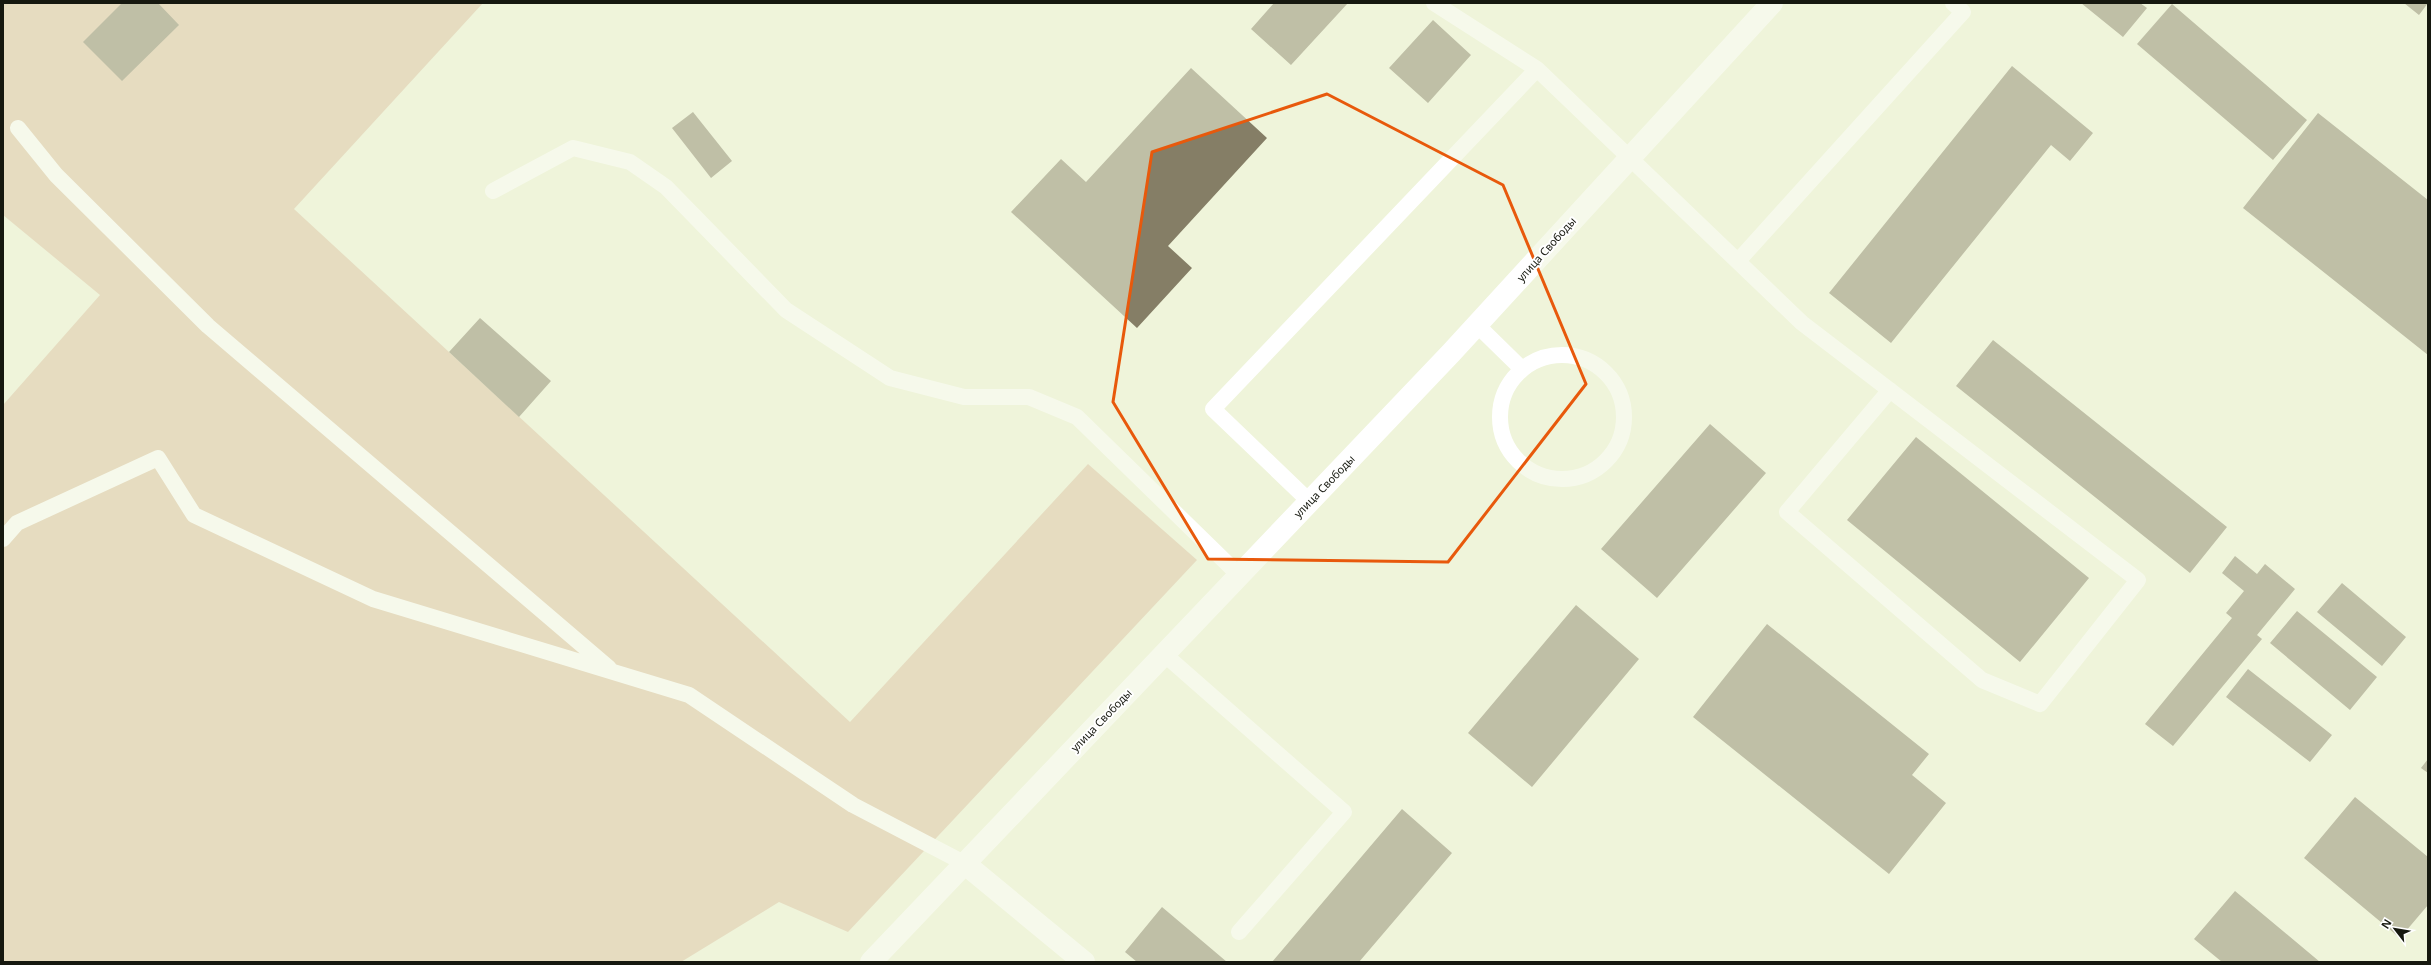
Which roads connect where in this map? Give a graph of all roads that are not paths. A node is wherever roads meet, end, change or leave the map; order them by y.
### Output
1 (1434, 3) edge
2 (1772, 3) edge
3 (1953, 3) edge
4 (1537, 69) junction
5 (18, 128) dead end
6 (1630, 158) junction
7 (493, 191) dead end
8 (1738, 261) junction
9 (1477, 325) junction
10 (1522, 369) junction
11 (1890, 390) junction
12 (1310, 501) junction
13 (3, 539) edge
14 (1239, 575) junction
15 (1164, 654) junction
16 (615, 673) junction
17 (964, 863) junction
18 (1239, 932) dead end
19 (871, 962) edge
20 (1084, 962) edge

1 - 4 lane
2 - 6 street, улица Свободы
3 - 8 lane
4 - 6 lane
4 - 12 lane
5 - 16 lane
6 - 8 lane
6 - 9 street, улица Свободы
7 - 14 lane
8 - 11 lane
9 - 10 lane
9 - 12 street, улица Свободы
10 - 10 lane
11 - 11 lane
12 - 14 street, улица Свободы
13 - 16 lane
14 - 15 street, улица Свободы
15 - 17 street, улица Свободы
15 - 18 lane
16 - 17 lane
17 - 19 street, улица Свободы
17 - 20 street

